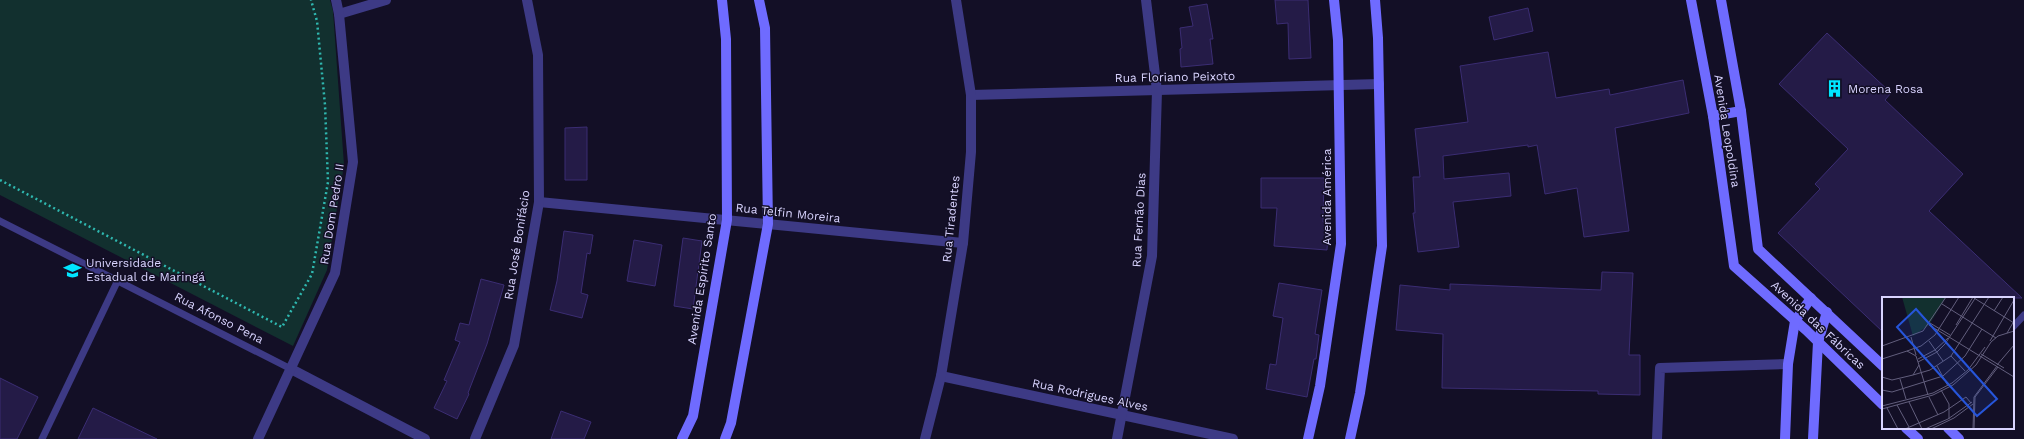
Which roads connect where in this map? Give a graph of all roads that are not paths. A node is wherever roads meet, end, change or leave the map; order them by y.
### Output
1 (336, 0) edge
2 (386, 0) edge
3 (527, 0) edge
4 (722, 0) edge
5 (759, 0) edge
6 (956, 0) edge
7 (1146, 0) edge
8 (1334, 0) edge
9 (1375, 0) edge
10 (1691, 0) edge
11 (1721, 0) edge
12 (339, 14) junction
13 (1379, 84) junction
14 (1338, 86) junction
15 (1157, 91) junction
16 (971, 95) junction
17 (1741, 111) junction
18 (1713, 116) junction
19 (539, 202) junction
20 (727, 220) junction
21 (0, 221) edge
22 (768, 224) junction
23 (963, 243) junction
24 (1758, 249) joint
25 (1734, 266) joint
26 (118, 280) junction
27 (1811, 298) junction
28 (1827, 312) junction
29 (2024, 315) edge
30 (1795, 321) junction
31 (2014, 326) edge
32 (1818, 342) junction
33 (1788, 364) junction
34 (1882, 365) edge
35 (291, 369) junction
36 (941, 376) junction
37 (1882, 404) edge
38 (1123, 415) junction
39 (1907, 429) edge
40 (1949, 429) edge
41 (42, 439) edge
42 (258, 439) edge
43 (425, 439) edge
44 (475, 439) edge
45 (682, 439) edge
46 (725, 439) edge
47 (926, 439) edge
48 (1117, 439) edge
49 (1233, 439) edge
50 (1308, 439) edge
51 (1350, 439) edge
52 (1657, 439) edge
53 (1785, 439) edge
54 (1814, 439) edge
55 (1918, 439) edge
56 (1959, 439) edge

1 - 12 street, Rua Dom Pedro II
2 - 12 street
3 - 19 street, Rua José Bonifácio
4 - 20 main road, Avenida Espírito Santo
5 - 22 main road
6 - 16 street, Rua Tiradentes
7 - 15 street, Rua Fernão Dias
8 - 14 main road, Avenida América
9 - 13 main road
10 - 18 main road, Avenida Leopoldina
11 - 17 main road, Avenida Leopoldina
12 - 35 street, Rua Dom Pedro II
13 - 14 street, Rua Floriano Peixoto
13 - 51 main road
14 - 15 street, Rua Floriano Peixoto
14 - 50 main road, Avenida América
15 - 16 street, Rua Floriano Peixoto
15 - 38 street, Rua Fernão Dias
16 - 23 street, Rua Tiradentes
17 - 18 main road
17 - 24 main road, Avenida Leopoldina
18 - 25 main road, Avenida Leopoldina
19 - 20 street, Rua Telfin Moreira
19 - 44 street, Rua José Bonifácio
20 - 22 street, Rua Telfin Moreira
20 - 45 main road, Avenida Espírito Santo
21 - 26 lane, Rua Afonso Pena
22 - 23 street, Rua Telfin Moreira
22 - 46 main road
23 - 36 street, Rua Tiradentes
24 - 27 main road, Avenida das Fábricas
25 - 30 main road, Avenida das Fábricas
26 - 35 lane, Rua Afonso Pena
26 - 41 lane
27 - 28 main road, Avenida das Fábricas
27 - 30 main road
28 - 32 main road
28 - 34 main road, Avenida das Fábricas
29 - 31 lane
30 - 32 main road, Avenida das Fábricas
30 - 33 main road
32 - 37 main road, Avenida das Fábricas
32 - 54 main road
33 - 52 street
33 - 53 main road
35 - 42 street, Rua Dom Pedro II
35 - 43 street, Rua Afonso Pena
36 - 38 street, Rua Rodrigues Alves
36 - 47 street, Rua Tiradentes
38 - 48 street, Rua Fernão Dias
38 - 49 street, Rua Rodrigues Alves
39 - 55 main road
40 - 56 main road

